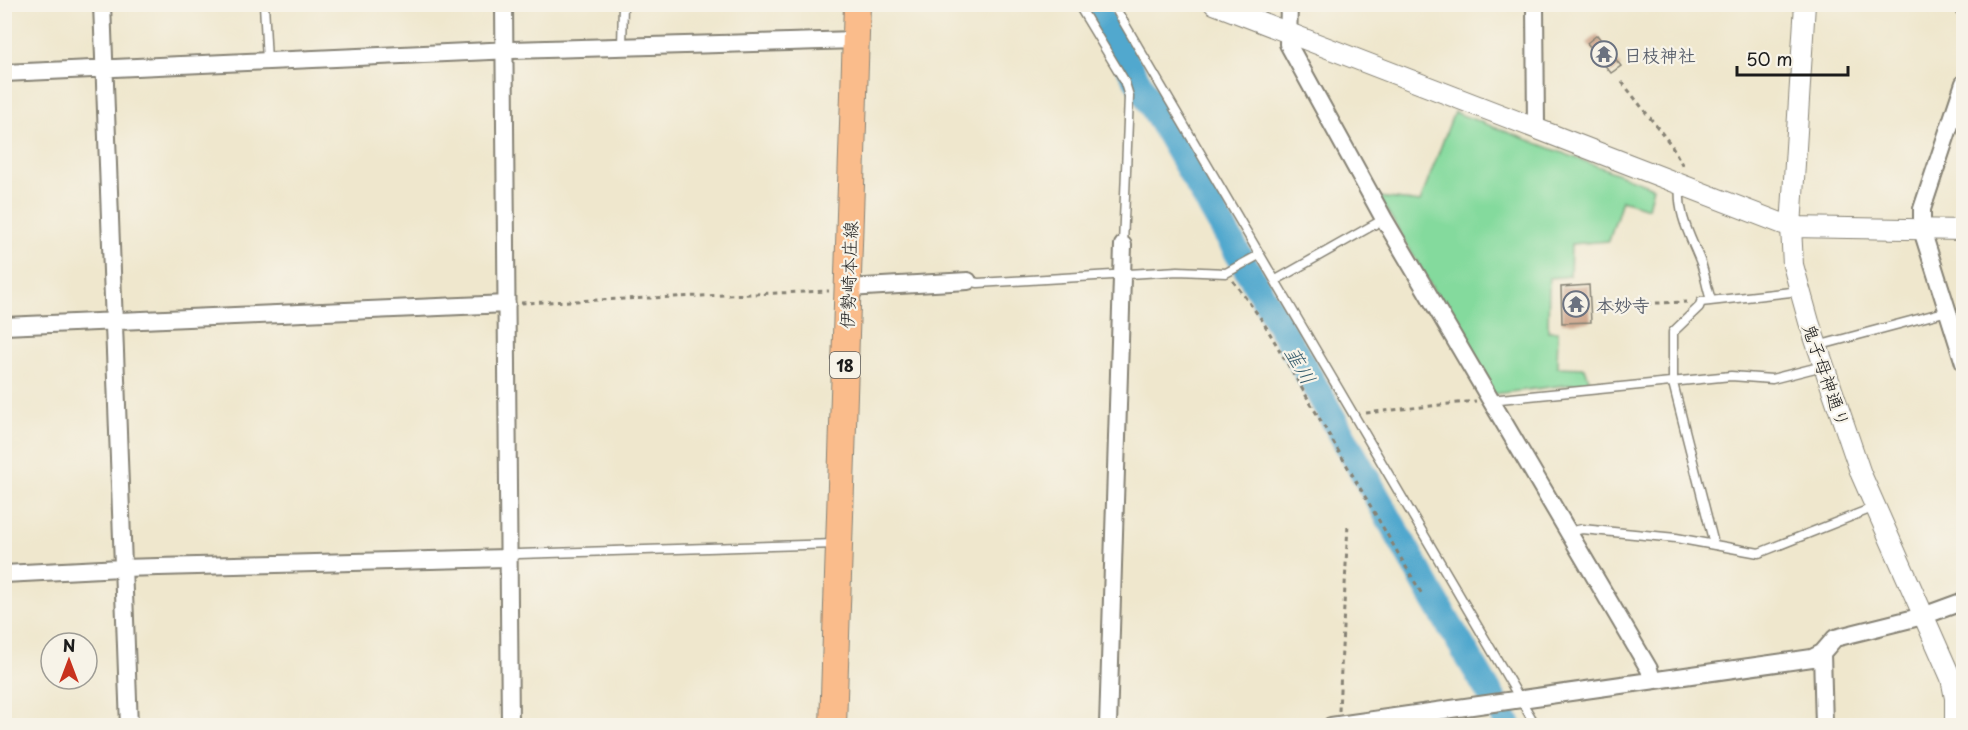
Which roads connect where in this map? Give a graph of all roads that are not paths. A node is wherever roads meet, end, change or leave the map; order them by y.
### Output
1 (102, 4) edge
2 (264, 4) edge
3 (504, 4) edge
4 (623, 4) edge
5 (857, 4) edge
6 (1078, 4) edge
7 (1113, 4) edge
8 (1214, 4) edge
9 (1289, 4) edge
10 (1535, 4) edge
11 (1805, 4) edge
12 (1960, 4) edge
13 (1964, 8) edge
14 (1289, 34) junction
15 (855, 40) junction
16 (622, 47) junction
17 (504, 52) junction
18 (267, 61) junction
19 (104, 69) junction
20 (4, 73) edge
21 (1964, 83) edge
22 (1536, 128) junction
23 (1684, 186) junction
24 (1384, 219) junction
25 (1791, 227) junction
26 (1922, 230) junction
27 (1964, 230) edge
28 (1123, 245) joint
29 (1258, 256) junction
30 (1123, 274) junction
31 (1276, 280) junction
32 (968, 281) joint
33 (848, 288) junction
34 (1800, 291) junction
35 (1706, 301) junction
36 (507, 304) junction
37 (1948, 311) junction
38 (112, 322) junction
39 (4, 326) edge
40 (1817, 346) junction
41 (1964, 363) edge
42 (1823, 366) junction
43 (1673, 383) junction
44 (1490, 400) junction
45 (1875, 507) junction
46 (1569, 532) junction
47 (839, 543) junction
48 (1714, 544) junction
49 (507, 558) junction
50 (121, 568) junction
51 (4, 574) edge
52 (1964, 600) edge
53 (1923, 616) junction
54 (1822, 653) junction
55 (1652, 680) junction
56 (1516, 698) junction
57 (1336, 725) edge
58 (129, 726) edge
59 (510, 726) edge
60 (833, 726) edge
61 (1108, 726) edge
62 (1536, 726) edge
63 (1824, 726) edge
64 (1954, 726) edge

1 - 19 street
2 - 18 lane
3 - 17 street
4 - 16 lane
5 - 15 main road, 伊勢崎本庄線 / 18
6 - 28 lane
7 - 29 lane
8 - 14 street
9 - 14 street
10 - 22 street
11 - 25 street, 鬼子母神通り
12 - 13 street
14 - 22 street
14 - 24 street
15 - 16 street
15 - 33 main road, 伊勢崎本庄線 / 18
16 - 17 street
17 - 18 street
17 - 36 street
18 - 19 street
19 - 20 street
19 - 38 street
21 - 26 street
22 - 23 street
23 - 25 street
23 - 35 lane
24 - 31 lane
24 - 44 street
25 - 26 street
25 - 34 street, 鬼子母神通り
26 - 27 street
26 - 37 street
28 - 30 street
29 - 30 lane
29 - 31 lane
30 - 32 lane
30 - 61 street
31 - 56 lane
32 - 33 street
33 - 47 main road, 伊勢崎本庄線 / 18
34 - 35 lane
34 - 40 street, 鬼子母神通り
35 - 43 lane
36 - 38 street
36 - 49 street
37 - 40 lane
37 - 41 street
38 - 39 street
38 - 50 street
40 - 42 street, 鬼子母神通り
42 - 43 lane
42 - 45 street, 鬼子母神通り
43 - 44 lane
43 - 48 lane
44 - 46 street
45 - 48 lane
45 - 53 street, 鬼子母神通り
46 - 48 lane
46 - 55 street
47 - 49 lane
47 - 60 main road, 伊勢崎本庄線 / 18
49 - 50 street
49 - 59 street
50 - 51 street
50 - 58 street
52 - 53 street
53 - 54 street
53 - 64 street, 鬼子母神通り
54 - 55 street
54 - 63 street
55 - 56 street
56 - 57 street
56 - 62 lane

